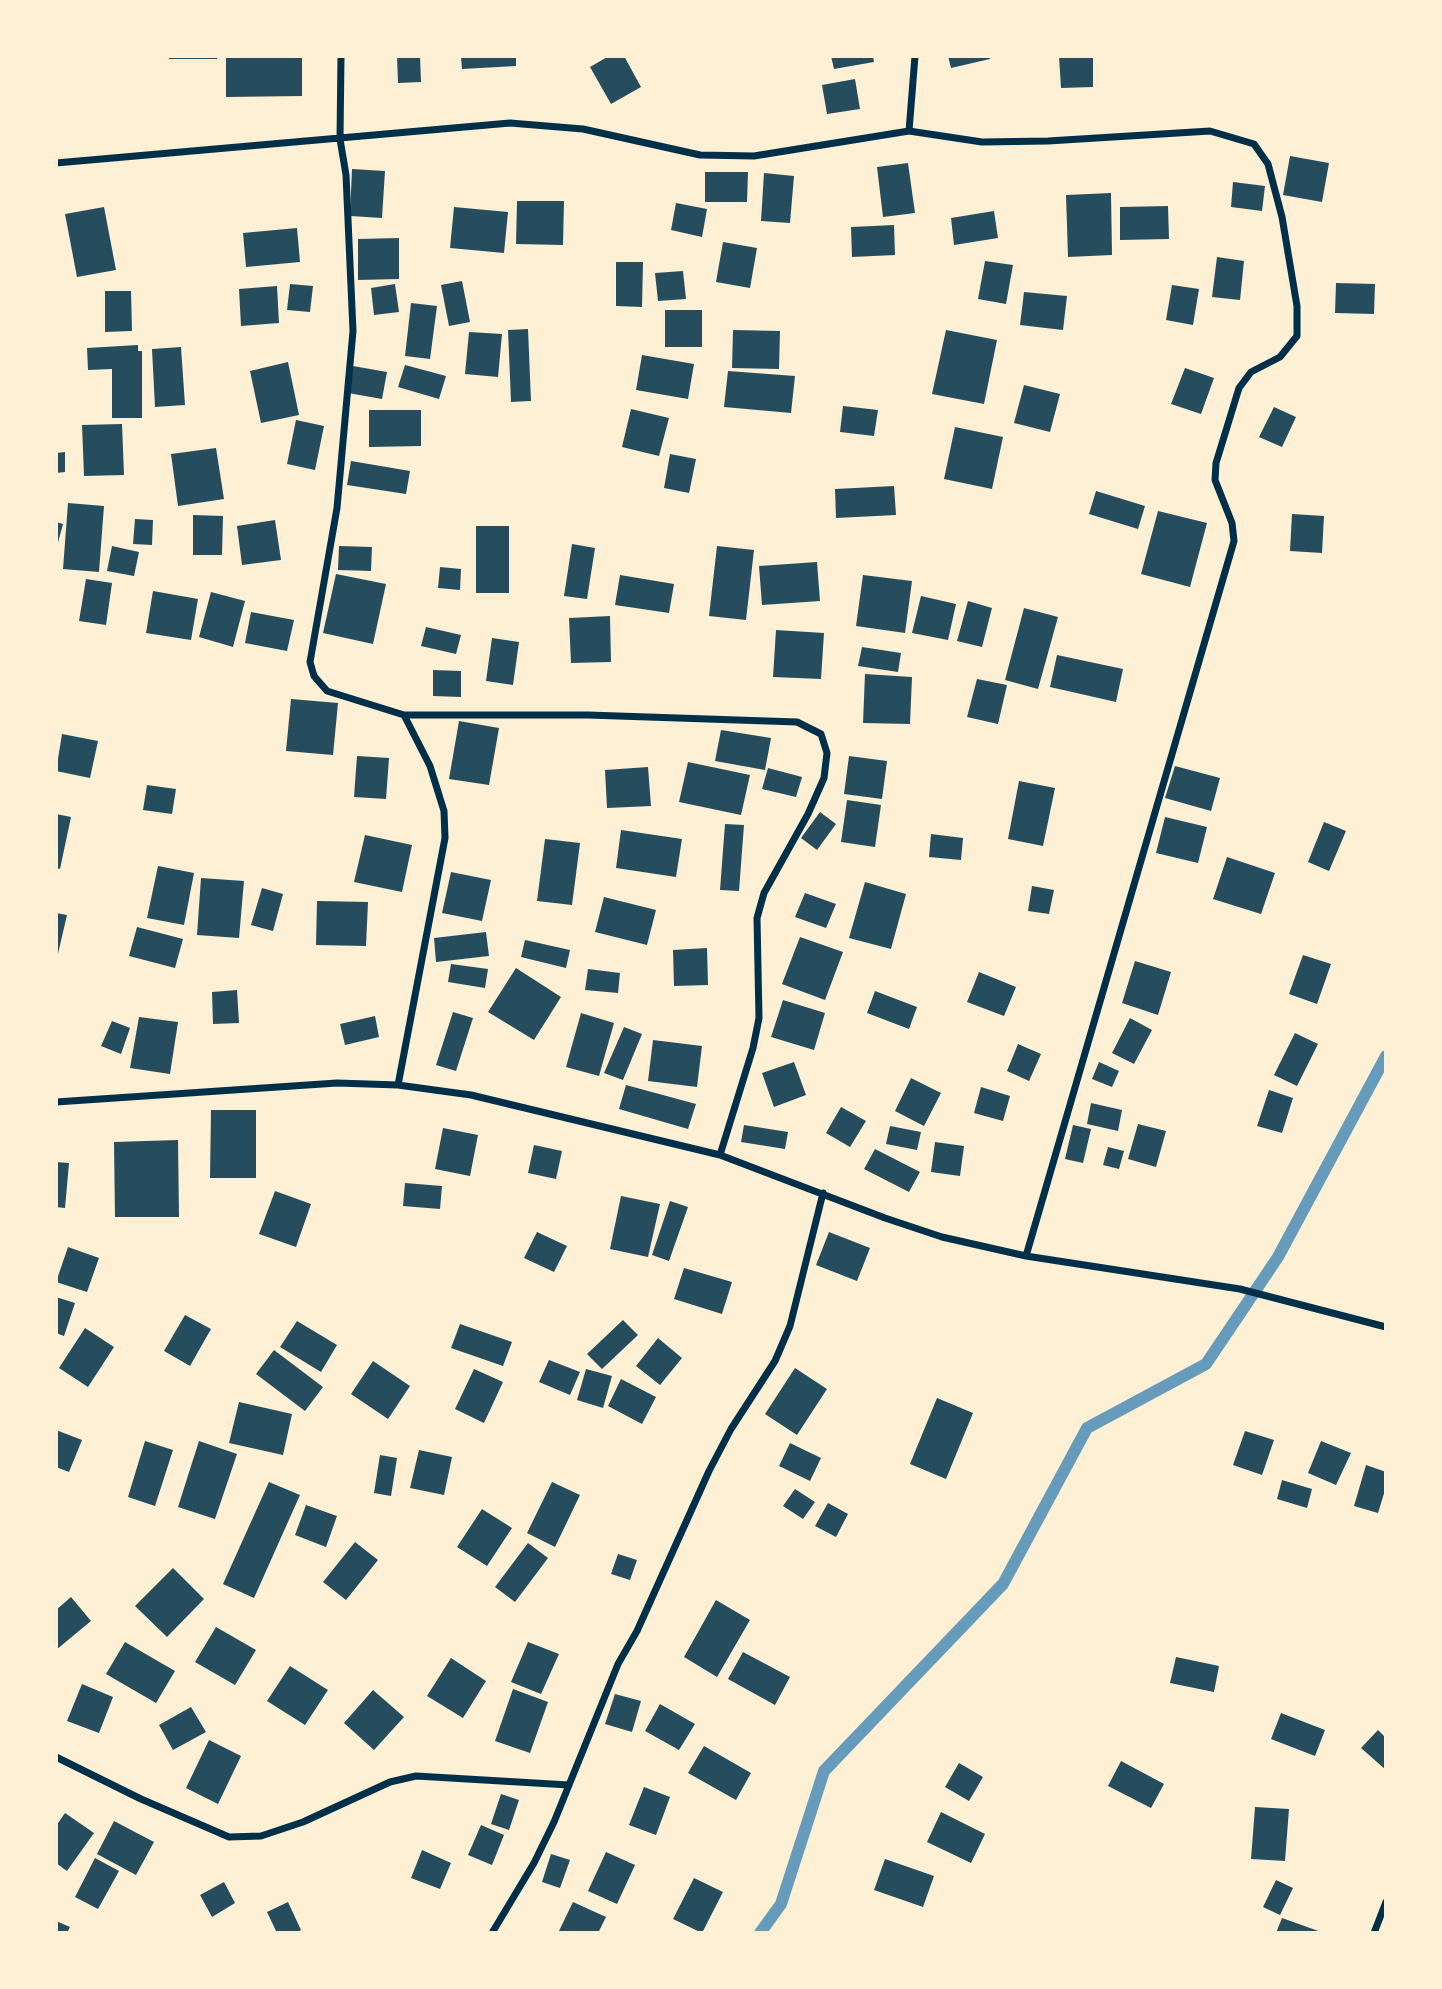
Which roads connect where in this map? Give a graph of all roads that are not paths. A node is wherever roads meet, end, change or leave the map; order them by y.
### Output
1 (341, 56) edge
2 (915, 56) edge
3 (909, 131) junction
4 (340, 139) junction
5 (56, 163) edge
6 (404, 715) junction
7 (398, 1085) junction
8 (56, 1102) edge
9 (720, 1155) junction
10 (824, 1193) junction
11 (1026, 1256) junction
12 (1386, 1327) edge
13 (56, 1757) edge
14 (569, 1785) junction
15 (1386, 1902) edge
16 (492, 1933) edge
17 (1374, 1933) edge

1 - 4 street
2 - 3 street
3 - 4 street
3 - 11 street
4 - 5 street
4 - 6 street
6 - 7 street
6 - 9 street
7 - 8 street
7 - 9 street
9 - 10 street
10 - 11 street
10 - 14 street
11 - 12 street
13 - 14 street
14 - 16 street
15 - 17 street

